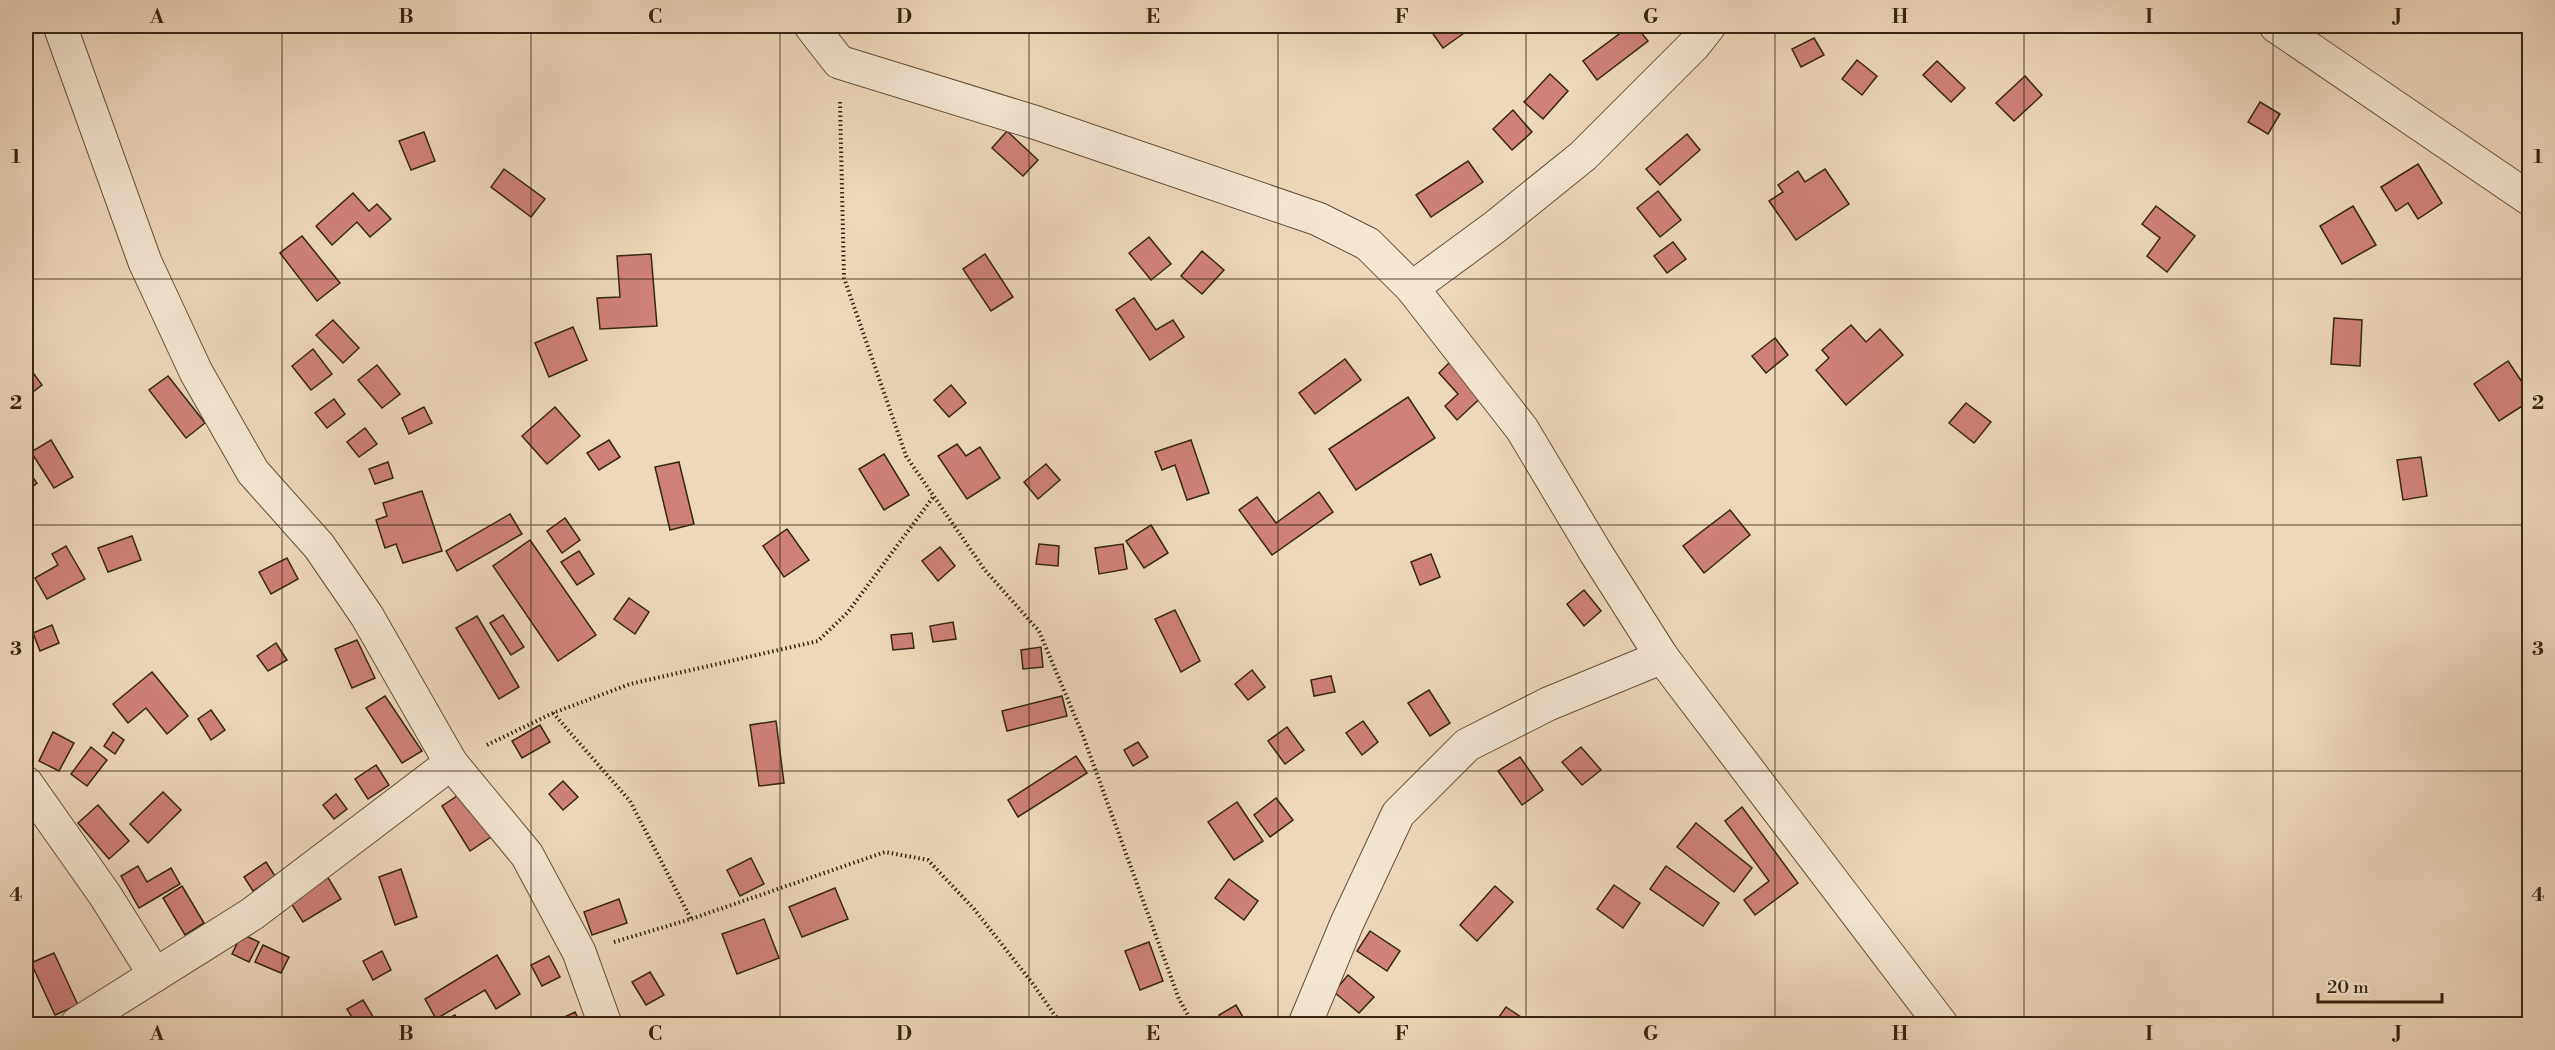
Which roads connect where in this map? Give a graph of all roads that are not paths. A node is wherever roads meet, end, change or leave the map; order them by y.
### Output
1 (60, 26) edge
2 (811, 26) edge
3 (1709, 26) edge
4 (2276, 26) edge
5 (2529, 200) edge
6 (1412, 288) junction
7 (1662, 657) junction
8 (451, 763) junction
9 (26, 783) edge
10 (155, 975) junction
11 (77, 1024) edge
12 (605, 1024) edge
13 (1305, 1024) edge
14 (1941, 1024) edge

1 - 8 street
2 - 6 street
3 - 6 street
4 - 5 street
6 - 7 street
7 - 13 street
7 - 14 street
8 - 10 street
8 - 12 street
9 - 10 street
10 - 11 street

